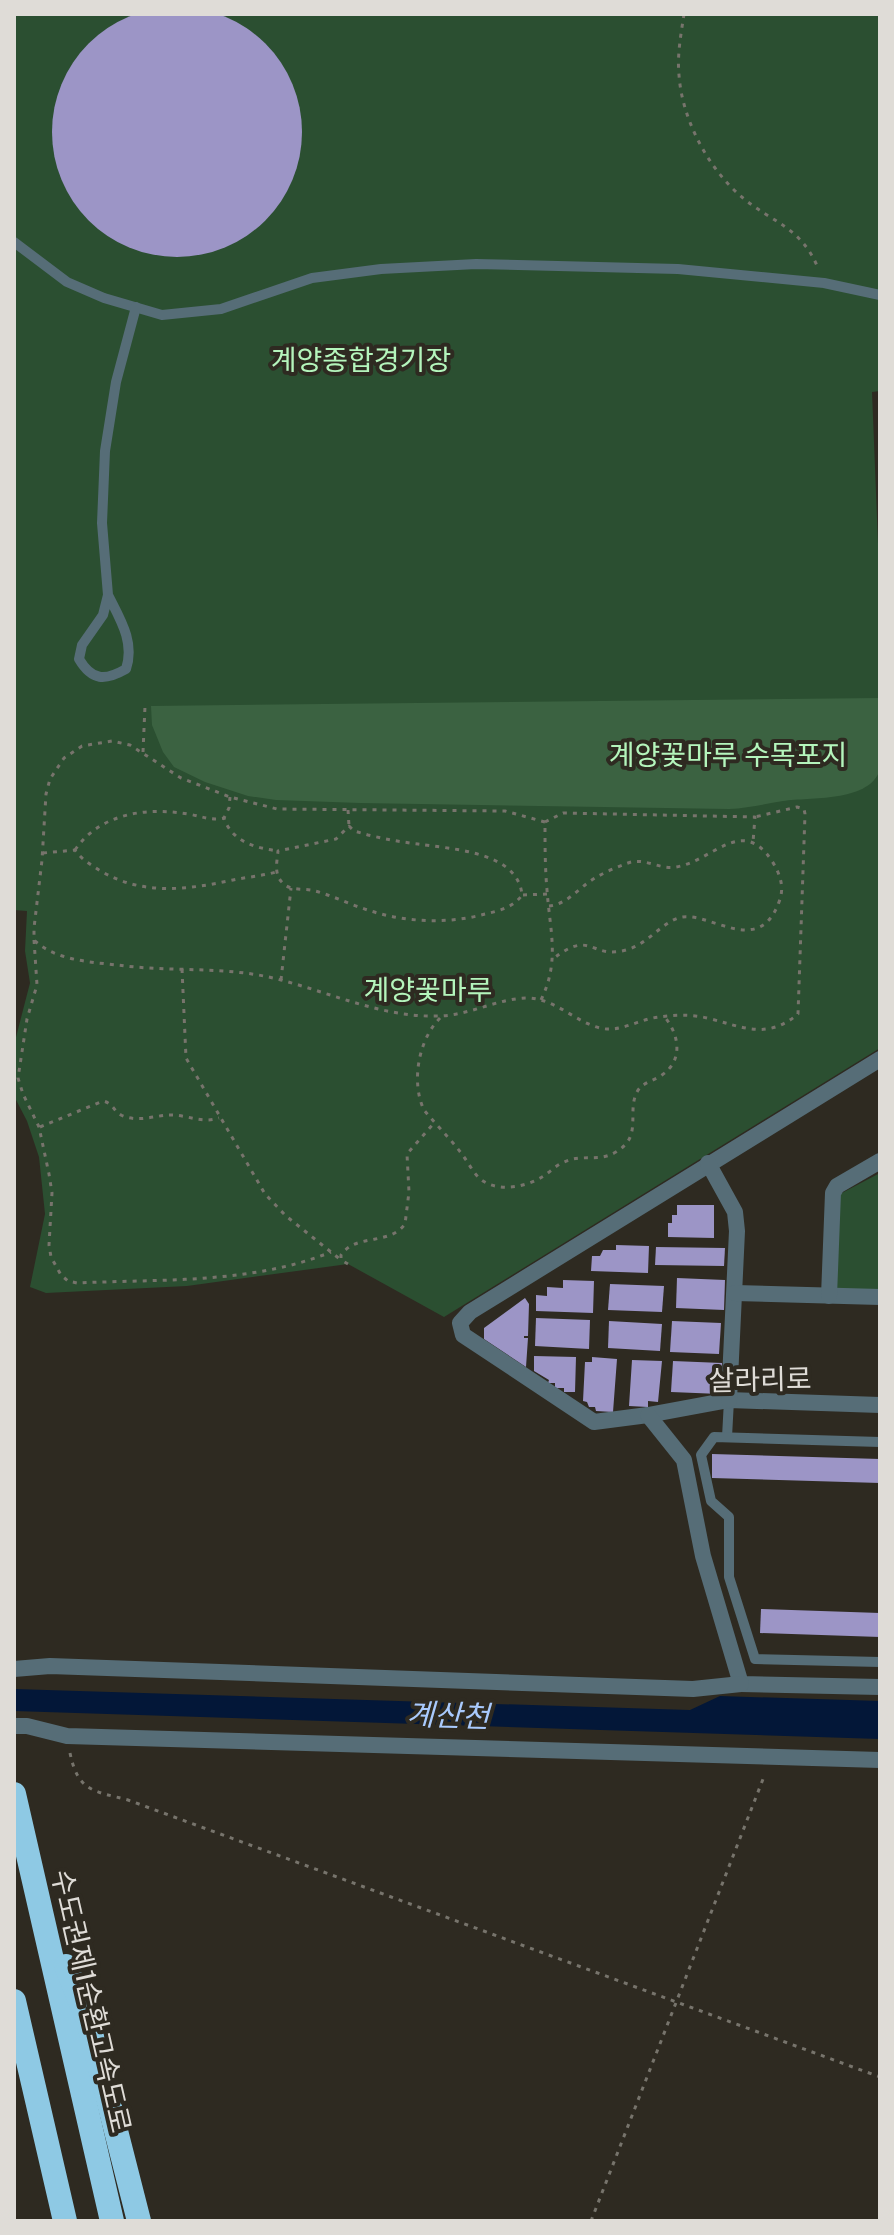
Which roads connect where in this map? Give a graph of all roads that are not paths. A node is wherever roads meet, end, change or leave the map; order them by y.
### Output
1 (14, 242) edge
2 (880, 295) edge
3 (136, 307) junction
4 (108, 595) junction
5 (880, 1059) edge
6 (880, 1161) edge
7 (708, 1163) junction
8 (735, 1293) junction
9 (829, 1296) junction
10 (880, 1297) edge
11 (729, 1400) junction
12 (880, 1405) edge
13 (648, 1415) junction
14 (727, 1437) junction
15 (880, 1442) edge
16 (880, 1662) edge
17 (14, 1669) edge
18 (741, 1684) junction
19 (880, 1687) edge
20 (14, 1726) edge
21 (880, 1760) edge
22 (14, 1794) edge
23 (38, 1899) junction
24 (14, 2001) edge
25 (57, 2186) junction
26 (57, 2221) edge
27 (65, 2221) edge
28 (112, 2221) edge
29 (139, 2221) edge

1 - 3 lane
2 - 3 lane
3 - 4 lane
4 - 4 lane
5 - 7 street
6 - 9 street
7 - 8 street
7 - 13 street, 살라리로
8 - 9 street
8 - 11 street
9 - 10 street
11 - 12 street, 살라리로
11 - 13 street, 살라리로
11 - 14 lane
13 - 18 street
14 - 15 lane
14 - 16 lane
17 - 18 street
18 - 19 street
20 - 21 street
22 - 23 highway, 수도권제1순환고속도로
23 - 28 highway, 수도권제1순환고속도로
23 - 29 highway
24 - 25 highway
25 - 26 highway
25 - 27 highway

